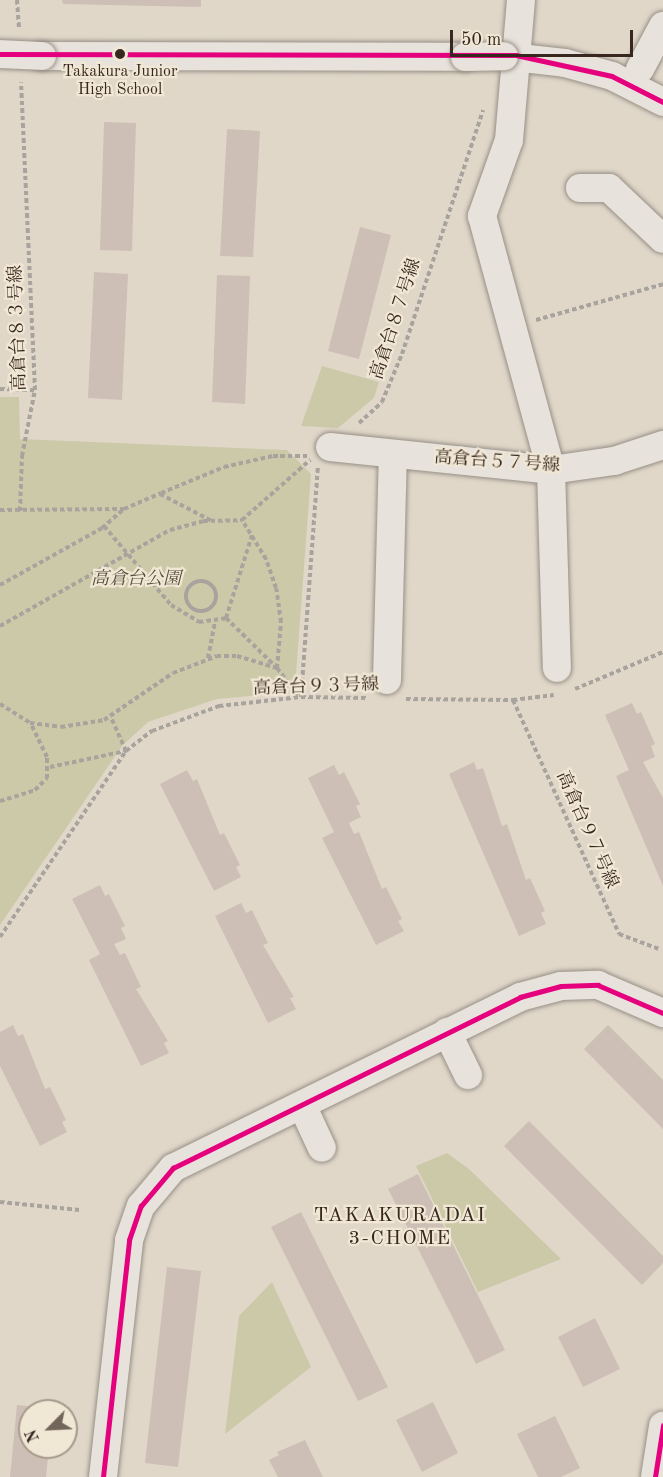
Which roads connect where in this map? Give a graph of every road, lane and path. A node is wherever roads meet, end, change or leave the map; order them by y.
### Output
1 (18, 0) edge
2 (521, 0) edge
3 (660, 30) edge
4 (20, 54) edge
5 (510, 56) junction
6 (640, 69) dead end
7 (484, 102) dead end
8 (663, 102) edge
9 (580, 188) dead end
10 (663, 239) edge
11 (663, 284) edge
12 (512, 327) junction
13 (0, 389) edge
14 (35, 390) junction
15 (663, 445) edge
16 (324, 451) junction
17 (393, 454) junction
18 (551, 470) junction
19 (159, 494) junction
20 (124, 509) junction
21 (0, 510) edge
22 (20, 510) junction
23 (242, 520) junction
24 (212, 521) junction
25 (104, 526) junction
26 (252, 534) junction
27 (128, 556) junction
28 (0, 585) edge
29 (214, 605) joint
30 (226, 618) junction
31 (215, 623) junction
32 (0, 626) edge
33 (663, 652) edge
34 (208, 658) junction
35 (277, 668) junction
36 (557, 668) dead end
37 (385, 692) junction
38 (301, 697) junction
39 (513, 700) junction
40 (0, 704) edge
41 (111, 717) junction
42 (30, 723) junction
43 (126, 751) junction
44 (50, 767) junction
45 (0, 801) edge
46 (0, 937) edge
47 (659, 949) dead end
48 (663, 1013) edge
49 (447, 1032) junction
50 (468, 1076) dead end
51 (302, 1105) junction
52 (322, 1148) dead end
53 (0, 1202) edge
54 (80, 1210) dead end
55 (663, 1426) edge
56 (103, 1477) edge
57 (655, 1477) edge

1 - 4 path, 高倉台８３号線
2 - 5 street
3 - 6 street
4 - 5 street, bridge
4 - 14 path, 高倉台８３号線
5 - 8 street
5 - 12 street
7 - 16 path, 高倉台８７号線
9 - 10 street
11 - 12 path
12 - 18 street
13 - 14 path
14 - 22 path, 高倉台８３号線
15 - 18 street, 高倉台５７号線
16 - 17 street, 高倉台５７号線
16 - 19 path
16 - 23 path, 高倉台８７号線
16 - 38 path
17 - 18 street, 高倉台５７号線
17 - 37 street
18 - 36 street
19 - 20 path
19 - 24 path
20 - 22 path
20 - 25 path
21 - 22 path
23 - 24 path
23 - 26 path
24 - 27 path
25 - 27 path
25 - 28 path
26 - 30 path
26 - 35 path
27 - 31 path
27 - 32 path
29 - 29 path
30 - 31 path
30 - 35 path
31 - 34 path
33 - 39 path, 高倉台９３号線
34 - 35 path
34 - 41 path
35 - 38 path
37 - 38 path, 高倉台９３号線
37 - 39 path, 高倉台９３号線
38 - 43 path, 高倉台９３号線
39 - 47 path, 高倉台９７号線
40 - 42 path
41 - 42 path
41 - 43 path
42 - 44 path
43 - 44 path
43 - 46 path, 高倉台９３号線
44 - 45 path
48 - 49 street
49 - 50 street
49 - 51 street
51 - 52 street
51 - 56 street
53 - 54 path
55 - 57 street

